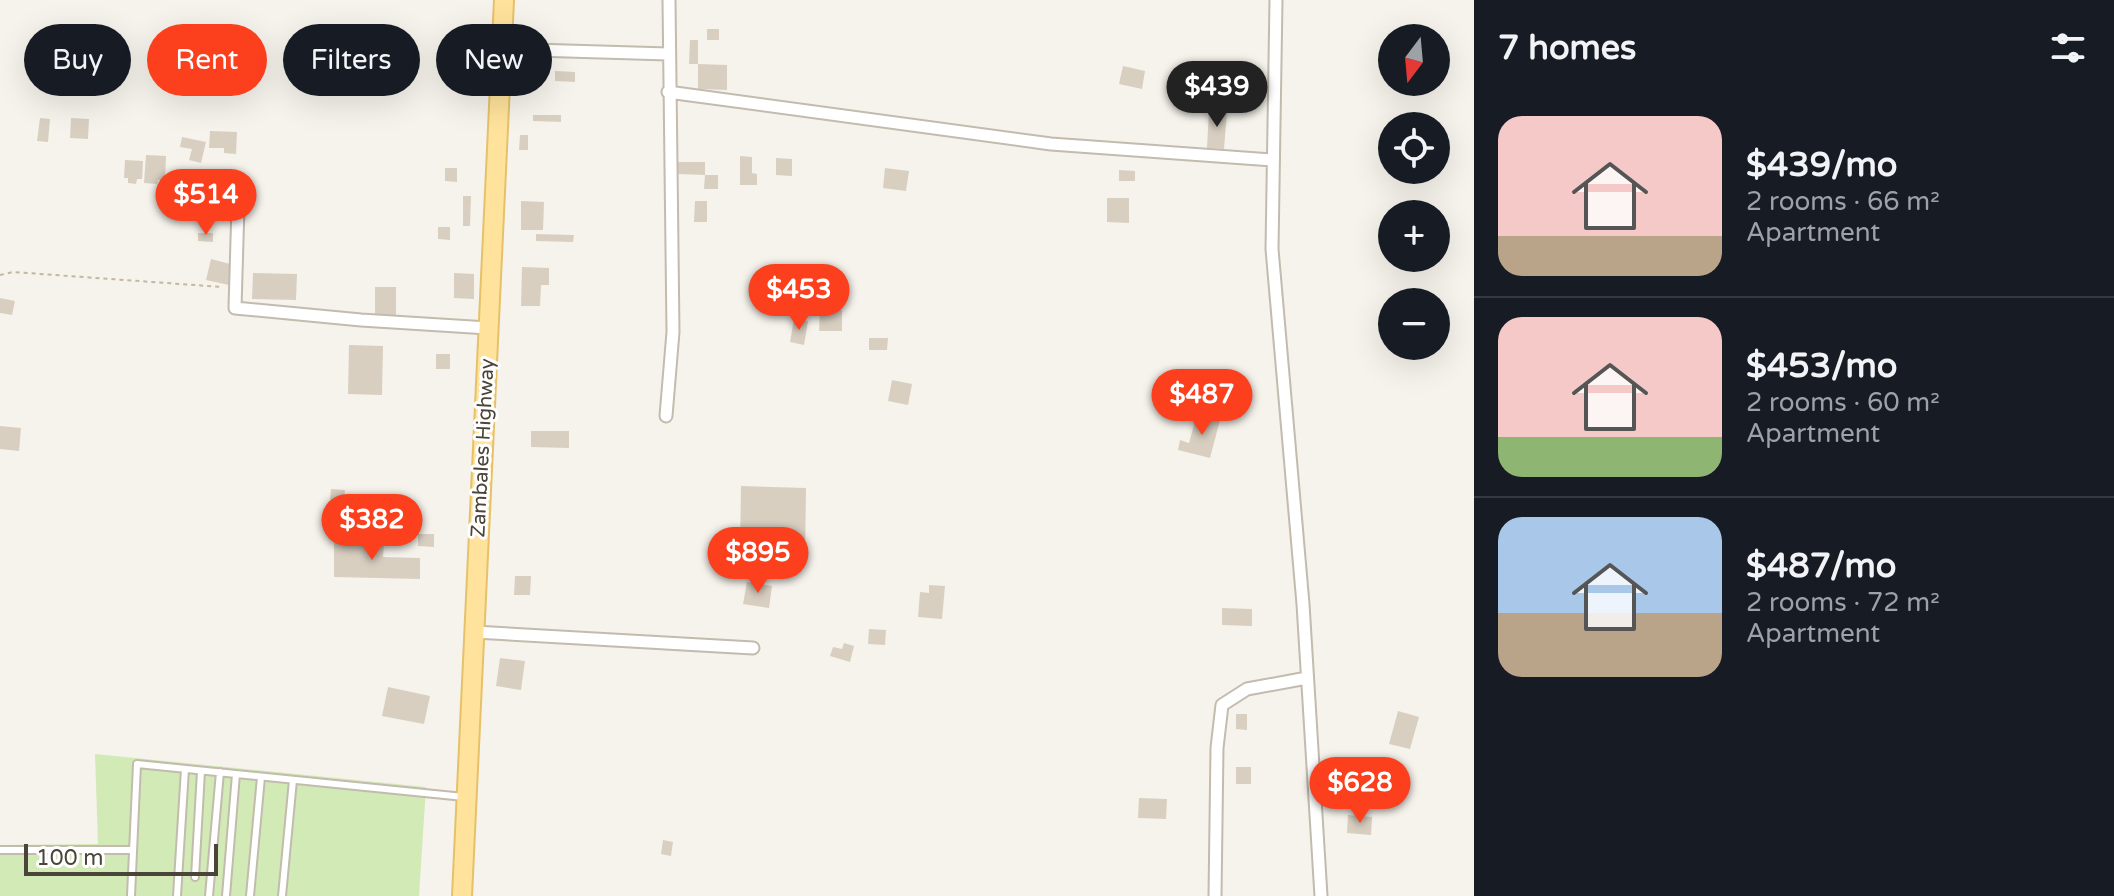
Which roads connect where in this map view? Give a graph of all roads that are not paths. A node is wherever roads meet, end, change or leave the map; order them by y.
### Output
1 (504, 0) edge
2 (669, 0) edge
3 (1276, 0) edge
4 (503, 24) edge
5 (552, 51) edge
6 (668, 54) junction
7 (668, 92) junction
8 (499, 96) edge
9 (1273, 160) junction
10 (231, 195) dead end
11 (488, 328) junction
12 (666, 416) dead end
13 (475, 632) junction
14 (753, 648) dead end
15 (1307, 678) junction
16 (185, 769) junction
17 (201, 771) junction
18 (220, 772) junction
19 (236, 774) junction
20 (261, 777) junction
21 (293, 780) junction
22 (468, 797) junction
23 (0, 850) edge
24 (133, 850) junction
25 (195, 877) dead end
26 (131, 896) edge
27 (177, 896) edge
28 (209, 896) edge
29 (226, 896) edge
30 (250, 896) edge
31 (282, 896) edge
32 (462, 896) edge
33 (1215, 896) edge
34 (1321, 896) edge

1 - 4 main road, Zambales Highway
2 - 6 street
3 - 9 street
5 - 6 street
6 - 7 street
7 - 9 street
7 - 12 street
8 - 11 main road, Zambales Highway
9 - 15 street
10 - 11 street
11 - 13 main road, Zambales Highway
13 - 14 street
13 - 22 main road, Zambales Highway
15 - 33 street
15 - 34 street
16 - 17 lane
16 - 24 lane
16 - 27 lane
17 - 18 lane
17 - 25 lane
18 - 19 lane
18 - 28 lane
19 - 20 lane
19 - 29 lane
20 - 21 lane
20 - 30 lane
21 - 22 lane
21 - 31 lane
22 - 32 main road, Zambales Highway
23 - 24 lane
24 - 26 lane

